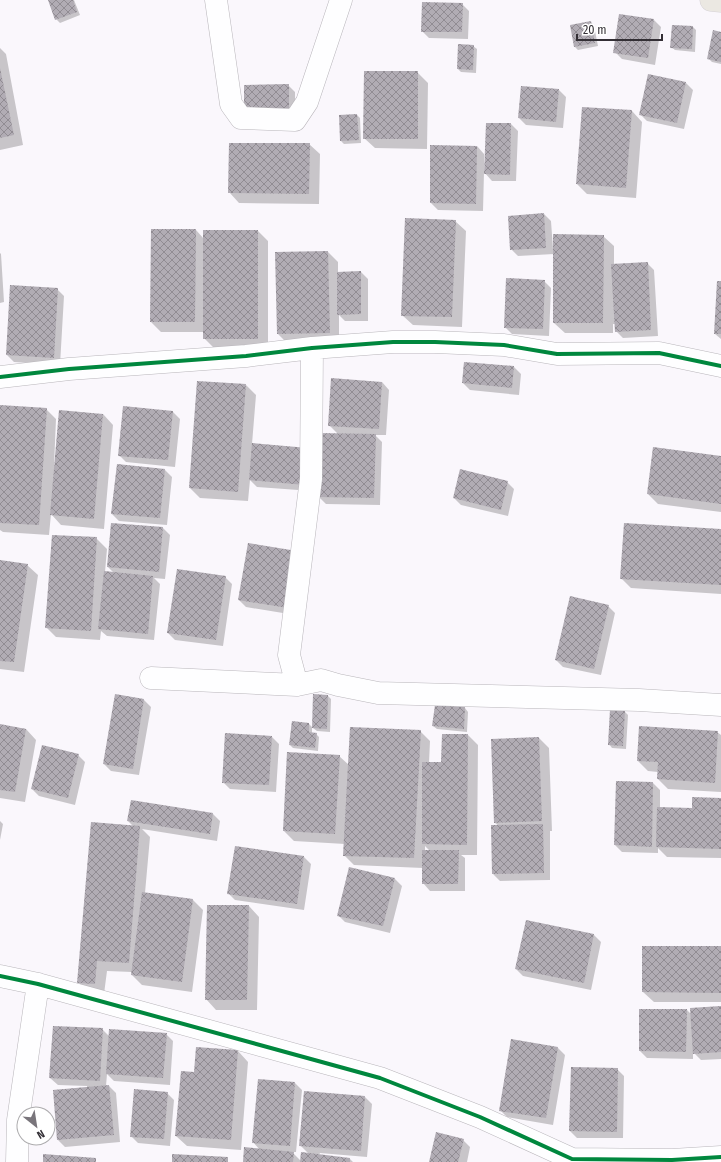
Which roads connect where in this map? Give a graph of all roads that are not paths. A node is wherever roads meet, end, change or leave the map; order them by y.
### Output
1 (216, 0) edge
2 (341, 0) edge
3 (712, 0) edge
4 (721, 1) edge
5 (312, 348) junction
6 (721, 366) edge
7 (0, 377) edge
8 (151, 678) dead end
9 (298, 685) junction
10 (721, 705) edge
11 (0, 976) edge
12 (38, 984) junction
13 (721, 1157) edge
14 (17, 1162) edge

1 - 2 street
3 - 4 main road
5 - 6 street
5 - 7 street
5 - 9 street
8 - 9 street
9 - 10 street
11 - 12 street
12 - 13 street
12 - 14 street

